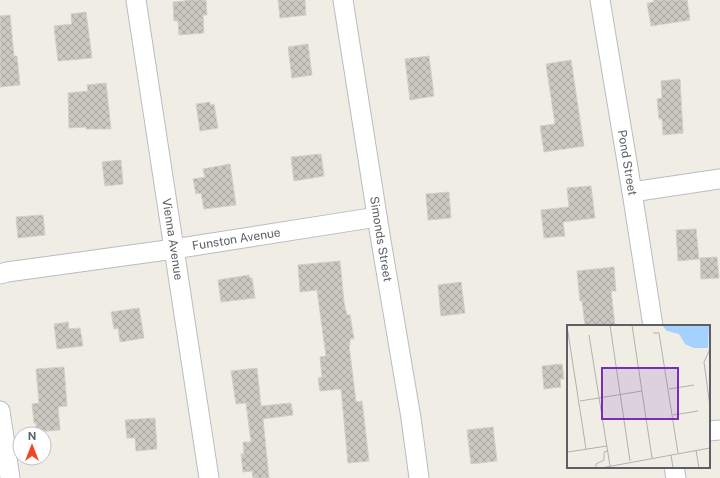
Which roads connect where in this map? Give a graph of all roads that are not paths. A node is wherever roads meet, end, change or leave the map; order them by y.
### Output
1 (136, 0) edge
2 (343, 0) edge
3 (600, 0) edge
4 (720, 179) edge
5 (632, 192) junction
6 (377, 217) junction
7 (174, 249) junction
8 (0, 274) edge
9 (653, 325) edge
10 (0, 411) edge
11 (720, 430) edge
12 (710, 431) edge
13 (674, 468) edge
14 (10, 478) edge
15 (209, 478) edge
16 (419, 478) edge
17 (676, 478) edge

1 - 7 street, Vienna Avenue
2 - 6 street, Simonds Street
3 - 5 street, Pond Street
4 - 5 street
5 - 9 street, Pond Street
6 - 7 street, Funston Avenue
6 - 16 street, Simonds Street
7 - 8 street, Funston Avenue
7 - 15 street, Vienna Avenue
10 - 14 street
11 - 12 street
13 - 17 street

